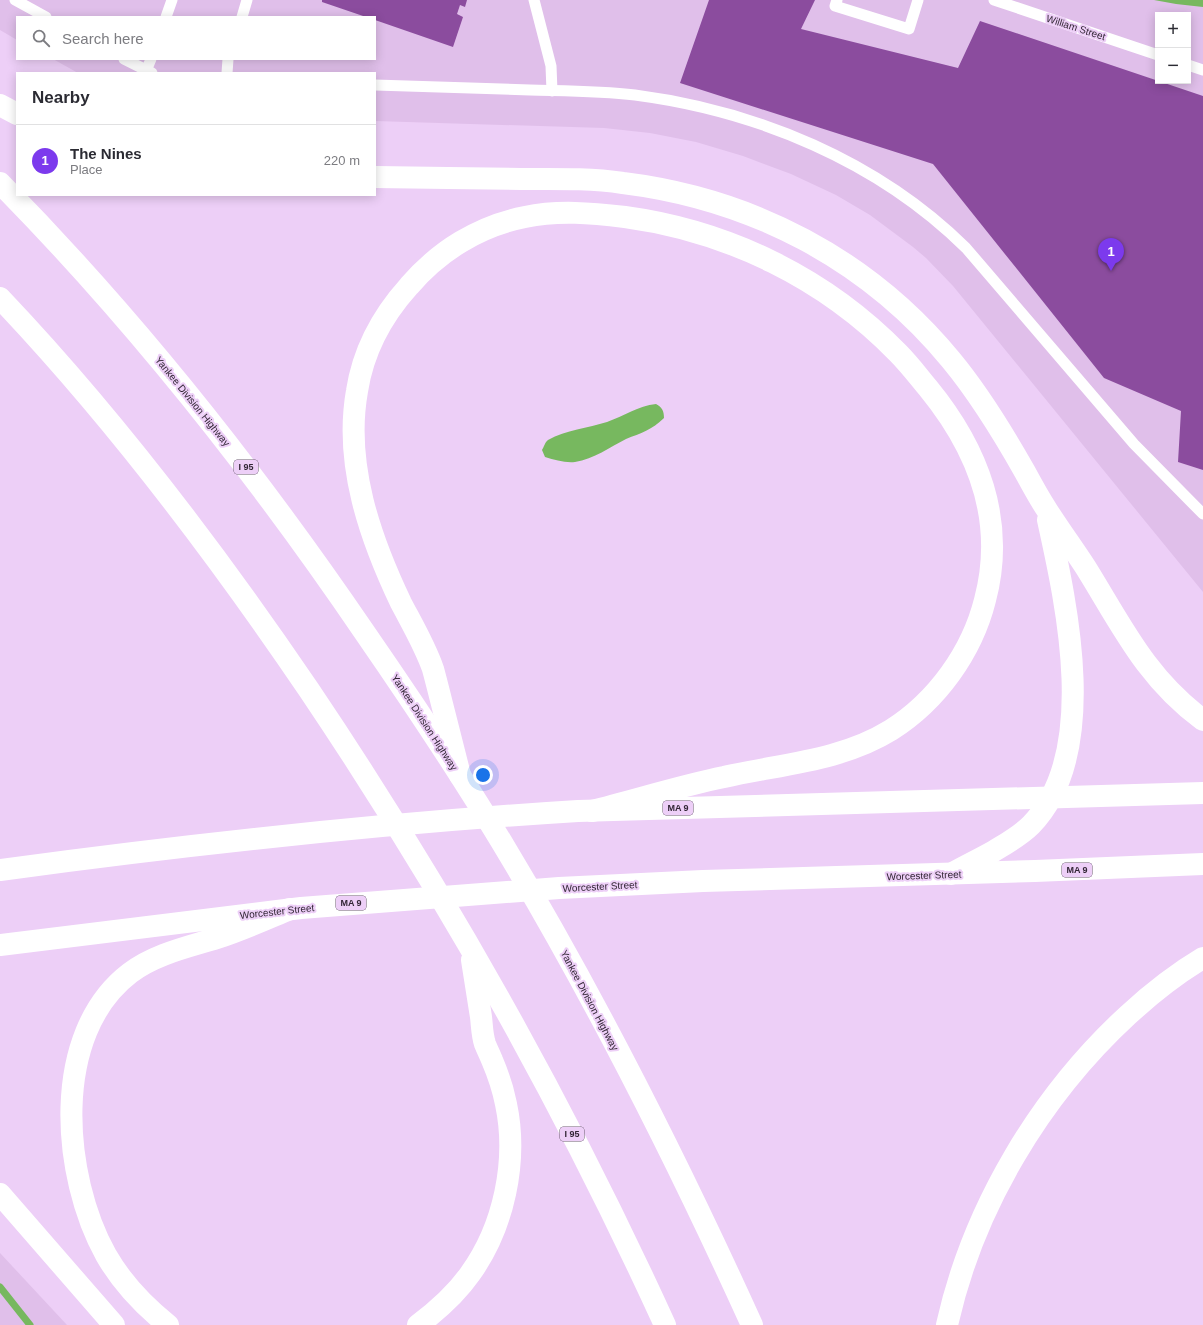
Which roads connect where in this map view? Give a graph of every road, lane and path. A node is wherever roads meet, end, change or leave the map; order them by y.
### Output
1 (14, 0) edge
2 (172, 0) edge
3 (248, 0) edge
4 (534, 0) edge
5 (837, 0) edge
6 (918, 0) edge
7 (994, 0) edge
8 (44, 16) edge
9 (166, 16) edge
10 (242, 16) edge
11 (1155, 54) edge
12 (126, 60) edge
13 (151, 60) edge
14 (228, 60) edge
15 (1191, 66) edge
16 (1203, 70) edge
17 (149, 72) edge
18 (227, 72) edge
19 (376, 85) edge
20 (552, 91) junction
21 (0, 106) edge
22 (16, 114) edge
23 (376, 177) edge
24 (0, 183) edge
25 (0, 298) edge
26 (1045, 507) junction
27 (1203, 514) edge
28 (1203, 720) edge
29 (460, 775) junction
30 (1203, 793) edge
31 (1051, 796) junction
32 (592, 811) junction
33 (1203, 864) edge
34 (0, 870) edge
35 (951, 874) junction
36 (290, 909) junction
37 (0, 945) edge
38 (470, 946) junction
39 (1203, 958) edge
40 (0, 1194) edge
41 (114, 1325) edge
42 (168, 1325) edge
43 (418, 1325) edge
44 (665, 1325) edge
45 (752, 1325) edge
46 (947, 1325) edge

1 - 8 lane
2 - 9 lane
3 - 10 lane
4 - 20 lane
5 - 6 lane
7 - 11 lane, William Street
12 - 17 lane
13 - 17 lane
14 - 18 lane
15 - 16 lane
19 - 20 lane
20 - 27 lane
21 - 22 highway
23 - 26 highway
24 - 29 highway, Yankee Division Highway / I 95
25 - 38 highway, I 95
26 - 28 highway
26 - 31 highway
29 - 32 highway
29 - 45 highway, Yankee Division Highway / I 95
30 - 31 highway, MA 9
31 - 32 highway, MA 9
31 - 35 highway
32 - 34 highway, MA 9
33 - 35 highway, Worcester Street / MA 9
35 - 36 highway, Worcester Street / MA 9
36 - 37 highway, Worcester Street / MA 9
36 - 42 highway
38 - 43 highway
38 - 44 highway, I 95
39 - 46 highway
40 - 41 highway

